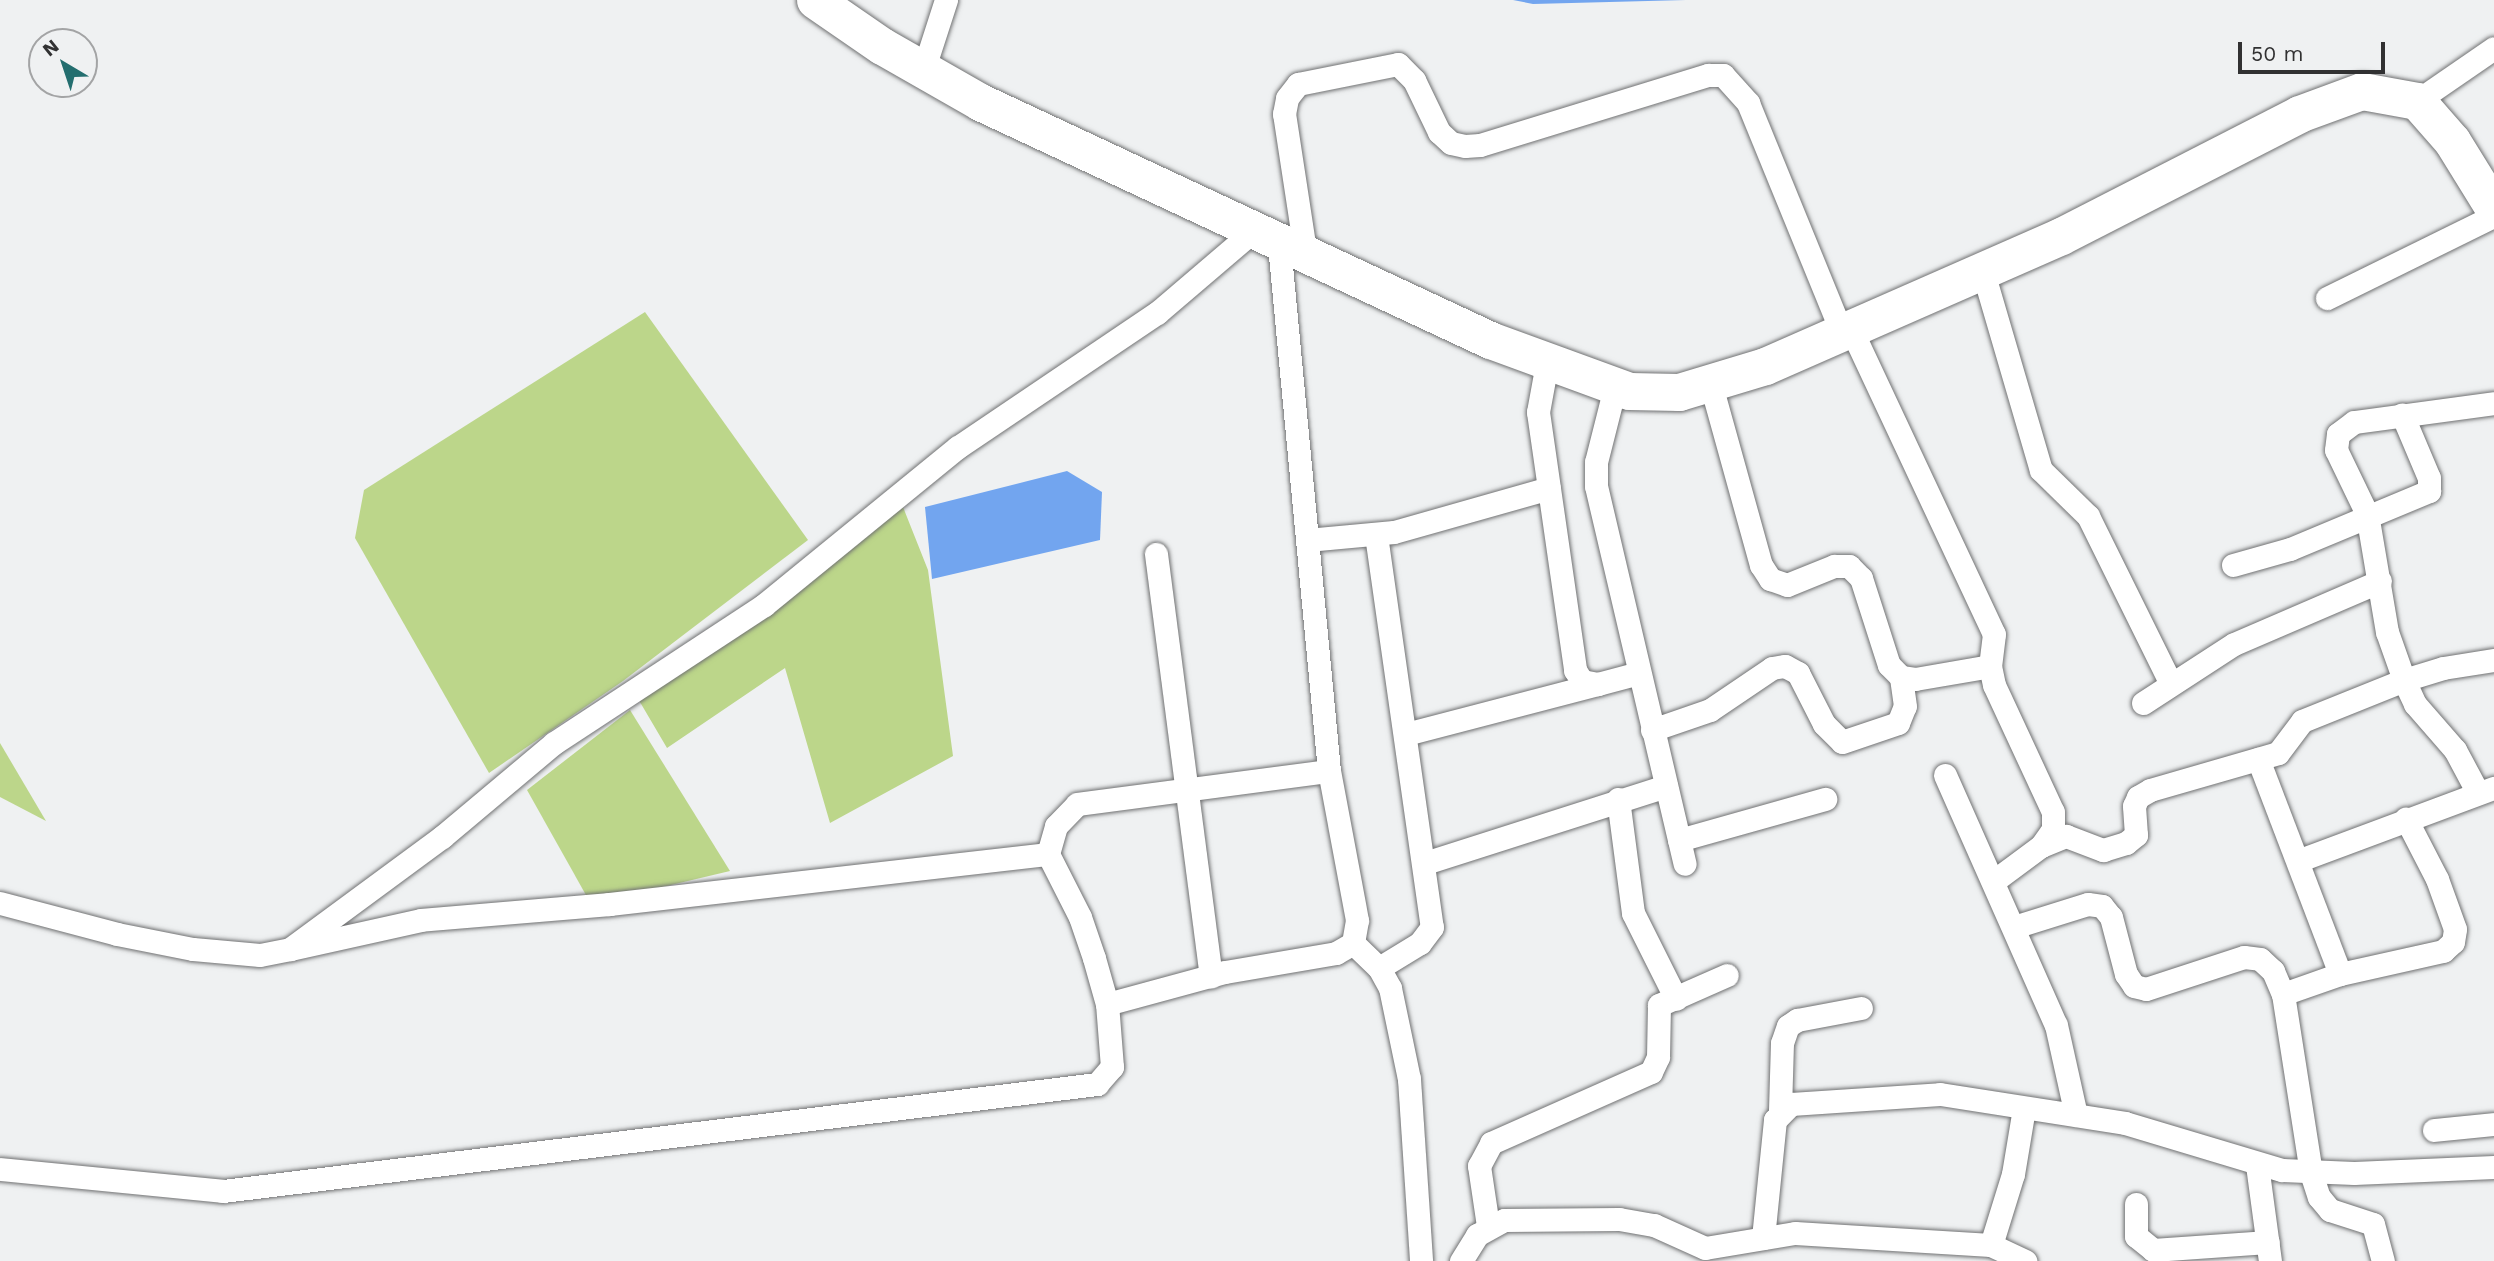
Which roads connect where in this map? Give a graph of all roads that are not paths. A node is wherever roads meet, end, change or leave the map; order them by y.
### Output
1 (815, 0) edge
2 (946, 0) edge
3 (2494, 48) edge
4 (923, 71) junction
5 (2417, 101) junction
6 (2494, 209) edge
7 (2494, 216) edge
8 (1279, 244) junction
9 (1983, 272) junction
10 (2327, 298) dead end
11 (1847, 331) junction
12 (1548, 363) junction
13 (1712, 385) junction
14 (1615, 387) junction
15 (2494, 403) edge
16 (2402, 414) junction
17 (1549, 488) junction
18 (2367, 514) junction
19 (1376, 535) junction
20 (1307, 541) junction
21 (1156, 554) dead end
22 (2233, 565) dead end
23 (2380, 581) junction
24 (2494, 660) edge
25 (1990, 666) junction
26 (1639, 673) junction
27 (1900, 677) junction
28 (2404, 680) junction
29 (1598, 684) junction
30 (2171, 684) junction
31 (2143, 703) dead end
32 (1652, 730) junction
33 (1406, 734) junction
34 (2258, 759) junction
35 (1329, 771) junction
36 (1945, 775) dead end
37 (1666, 786) junction
38 (1189, 788) junction
39 (2486, 791) edge
40 (1618, 799) junction
41 (1825, 799) dead end
42 (2406, 819) junction
43 (1679, 840) junction
44 (2041, 846) junction
45 (1048, 854) junction
46 (2300, 860) junction
47 (1425, 863) junction
48 (1685, 864) dead end
49 (1995, 880) junction
50 (0, 903) edge
51 (2014, 927) junction
52 (1353, 943) junction
53 (290, 948) junction
54 (1379, 968) junction
55 (2340, 974) junction
56 (1727, 975) dead end
57 (1211, 976) junction
58 (2283, 994) junction
59 (1676, 999) junction
60 (1107, 1004) junction
61 (1861, 1008) dead end
62 (2024, 1108) junction
63 (1780, 1110) junction
64 (2076, 1115) junction
65 (2494, 1124) edge
66 (2434, 1130) dead end
67 (2258, 1165) junction
68 (2494, 1167) edge
69 (0, 1169) edge
70 (2311, 1173) junction
71 (2136, 1204) dead end
72 (1488, 1226) junction
73 (1763, 1238) junction
74 (1991, 1245) junction
75 (2269, 1252) edge
76 (1718, 1255) edge
77 (1421, 1261) edge
78 (1461, 1261) edge
79 (2025, 1261) edge
80 (2384, 1261) edge

1 - 4 main road
2 - 4 street
3 - 5 street
4 - 8 main road
5 - 6 main road
5 - 9 main road
7 - 10 street
8 - 11 street
8 - 12 main road
8 - 20 street
8 - 53 street
9 - 11 main road
9 - 30 street
11 - 13 main road
11 - 25 street
12 - 14 main road
12 - 17 street
13 - 14 main road
13 - 27 street
14 - 26 street
15 - 16 street
16 - 18 street
16 - 18 street
17 - 19 street
17 - 29 street
18 - 22 street
18 - 23 street
19 - 20 street
19 - 33 street
20 - 35 street
21 - 38 street
23 - 28 street
23 - 30 street
24 - 28 street
25 - 27 street
25 - 44 street
26 - 29 street
26 - 32 street
27 - 32 street
28 - 34 street
28 - 39 street
29 - 33 street
30 - 31 street
32 - 37 street
33 - 47 street
34 - 44 street
34 - 46 street
35 - 38 street
35 - 52 street
36 - 49 street
37 - 40 street
37 - 43 street
38 - 45 street
38 - 57 street
39 - 42 street
40 - 47 street
40 - 59 street
41 - 43 street
42 - 46 street
42 - 55 street
43 - 48 street
44 - 49 street
45 - 53 street
45 - 60 street
46 - 55 street
47 - 54 street
49 - 51 street
50 - 53 street
51 - 58 street
51 - 64 street
52 - 54 street
52 - 57 street
54 - 77 street
55 - 58 street
56 - 59 street
57 - 60 street
58 - 70 street
59 - 72 street
60 - 69 street
61 - 63 street
62 - 63 street
62 - 64 street
62 - 74 street
63 - 73 street
64 - 67 street
65 - 66 street
67 - 70 street
67 - 75 street
68 - 70 street
70 - 80 street
71 - 75 street
72 - 76 street
72 - 78 street
73 - 74 street
73 - 76 street
74 - 79 street

